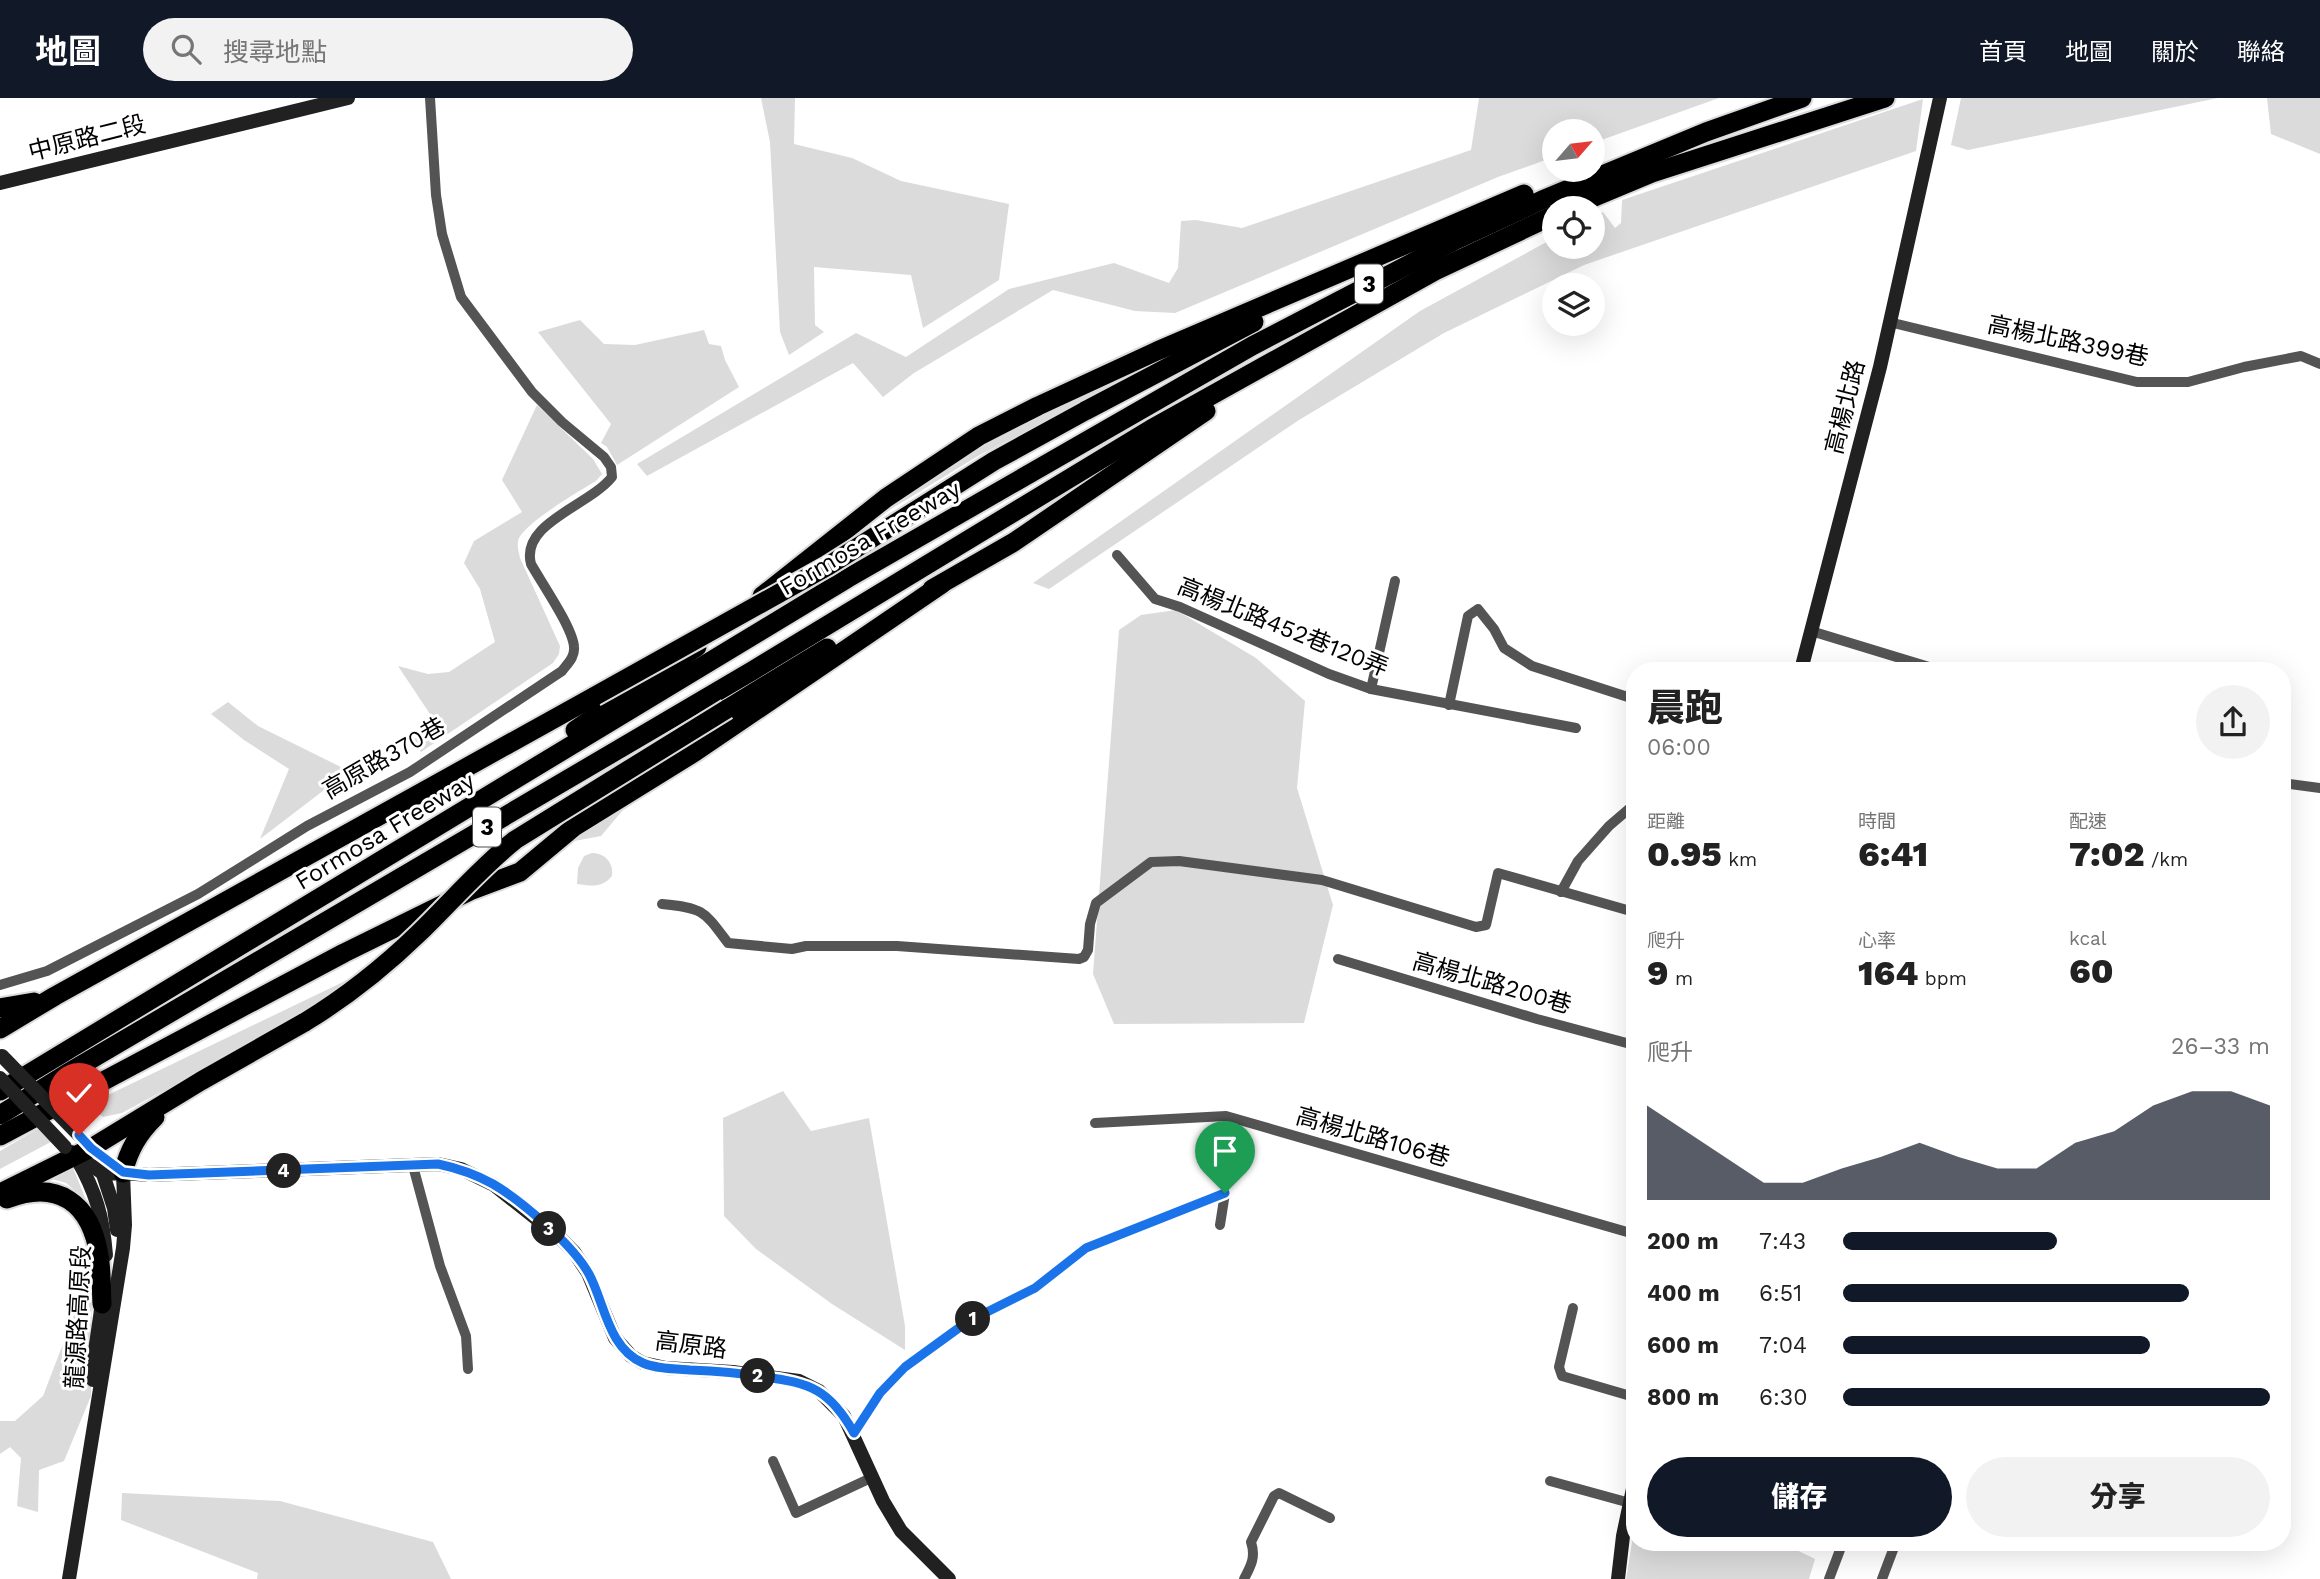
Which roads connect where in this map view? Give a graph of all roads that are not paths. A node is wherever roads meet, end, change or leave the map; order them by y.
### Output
1 (348, 98) edge
2 (430, 98) edge
3 (1802, 98) edge
4 (1885, 98) edge
5 (1940, 98) edge
6 (1706, 131) junction
7 (1605, 165) edge
8 (1558, 182) edge
9 (0, 183) edge
10 (1597, 196) edge
11 (1542, 221) edge
12 (1338, 275) junction
13 (1889, 322) junction
14 (1301, 344) junction
15 (2320, 364) edge
16 (1117, 555) dead end
17 (1395, 581) dead end
18 (942, 584) junction
19 (1811, 631) junction
20 (1803, 662) edge
21 (1913, 662) edge
22 (1371, 689) junction
23 (1626, 696) edge
24 (1450, 705) junction
25 (1576, 728) dead end
26 (2291, 784) edge
27 (2320, 788) edge
28 (488, 797) junction
29 (1626, 811) edge
30 (1561, 892) junction
31 (662, 904) dead end
32 (1626, 910) edge
33 (1338, 959) dead end
34 (0, 985) edge
35 (55, 996) junction
36 (0, 1008) edge
37 (0, 1029) edge
38 (1626, 1043) edge
39 (1, 1055) edge
40 (0, 1078) edge
41 (0, 1091) edge
42 (176, 1098) junction
43 (0, 1115) edge
44 (1095, 1123) dead end
45 (0, 1136) edge
46 (77, 1146) junction
47 (413, 1166) junction
48 (114, 1173) junction
49 (0, 1193) edge
50 (0, 1202) edge
51 (1220, 1225) dead end
52 (1626, 1232) edge
53 (102, 1304) junction
54 (1573, 1308) dead end
55 (468, 1369) dead end
56 (1626, 1394) edge
57 (97, 1403) junction
58 (854, 1433) junction
59 (773, 1461) dead end
60 (873, 1478) junction
61 (1550, 1481) dead end
62 (1626, 1502) edge
63 (1331, 1518) dead end
64 (1626, 1522) edge
65 (1840, 1551) edge
66 (1893, 1551) edge
67 (69, 1579) edge
68 (948, 1579) edge
69 (1244, 1579) edge
70 (1618, 1579) edge
71 (1830, 1579) edge
72 (1882, 1579) edge

1 - 9 street, 中原路二段
2 - 34 street, 高原路370巷
3 - 6 highway, Formosa Freeway / 3
4 - 10 highway
5 - 13 street, 高楊北路
6 - 7 highway
6 - 28 highway, Formosa Freeway / 3
8 - 12 highway
11 - 14 highway, Formosa Freeway / 3
12 - 28 highway
12 - 35 highway, bridge
13 - 15 street, 高楊北路399巷
13 - 19 street, 高楊北路
14 - 18 highway
14 - 43 highway, Formosa Freeway / 3
16 - 22 street, 高楊北路452巷120弄
17 - 22 street
18 - 42 highway, bridge
18 - 45 highway
19 - 20 street, 高楊北路
19 - 21 street
22 - 24 street, 高楊北路452巷120弄
23 - 24 street
24 - 25 street, 高楊北路452巷120弄
26 - 27 street
28 - 41 highway, Formosa Freeway / 3
29 - 30 street
30 - 31 street
30 - 32 street
33 - 38 street, 高楊北路200巷
35 - 36 highway
35 - 37 highway
39 - 46 street, bridge
40 - 46 street, bridge
42 - 46 highway
42 - 48 highway
44 - 52 street, 高楊北路106巷
46 - 48 street
46 - 49 highway
46 - 53 street, 龍源路高原段
47 - 48 street, 高原路
47 - 55 street
47 - 58 street, 高原路
48 - 57 street, 龍源路高原段
50 - 53 highway
51 - 58 street
53 - 57 street, 龍源路高原段
54 - 56 street
57 - 67 street, 龍源路高原段
58 - 60 street, 高原路
59 - 60 street
60 - 68 street, 高原路
61 - 62 street
63 - 69 street
64 - 70 street
65 - 71 street
66 - 72 street

